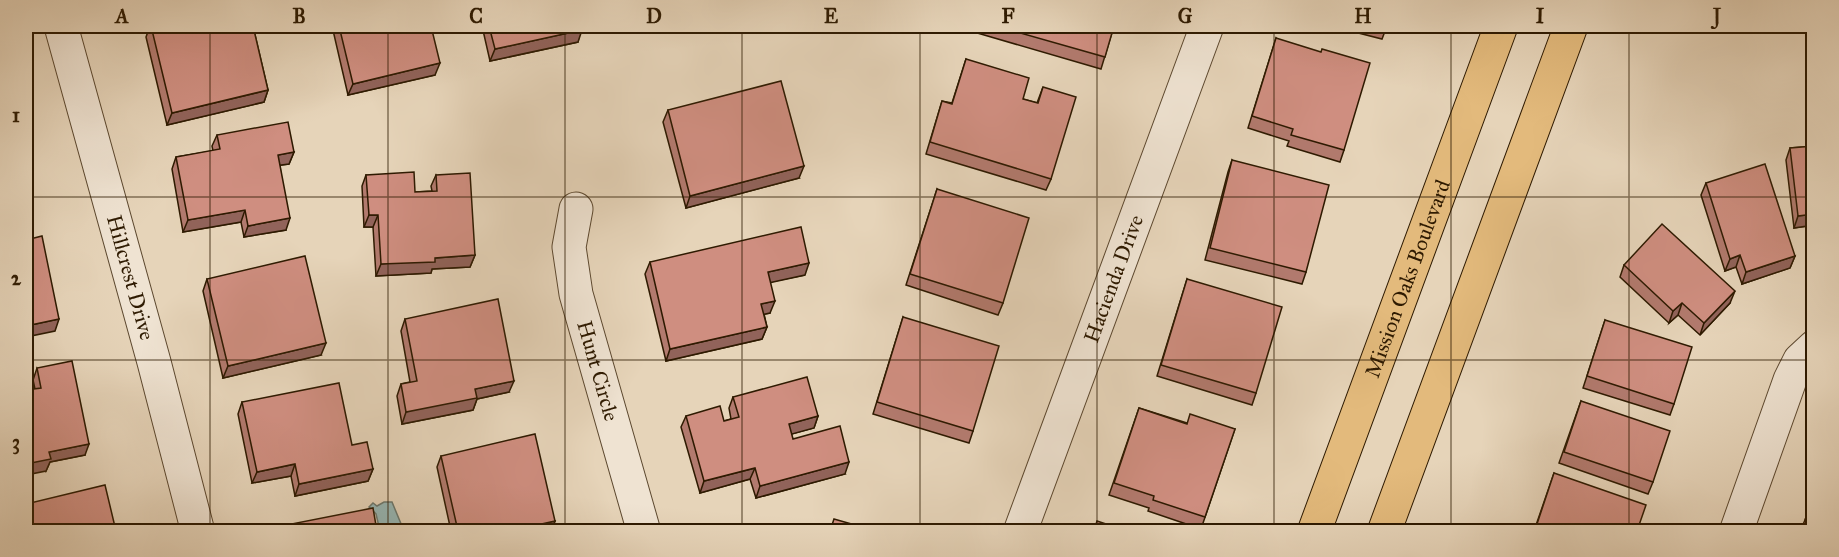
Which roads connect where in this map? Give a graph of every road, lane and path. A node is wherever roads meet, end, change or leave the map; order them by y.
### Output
1 (61, 26) edge
2 (1207, 26) edge
3 (1501, 26) edge
4 (1571, 26) edge
5 (576, 209) dead end
6 (1814, 347) edge
7 (198, 531) edge
8 (644, 531) edge
9 (1020, 531) edge
10 (1314, 531) edge
11 (1384, 531) edge
12 (1736, 531) edge

1 - 7 street, Hillcrest Drive
2 - 9 street, Hacienda Drive
3 - 10 main road, Mission Oaks Boulevard
4 - 11 main road
5 - 8 street, Hunt Circle
6 - 12 street

